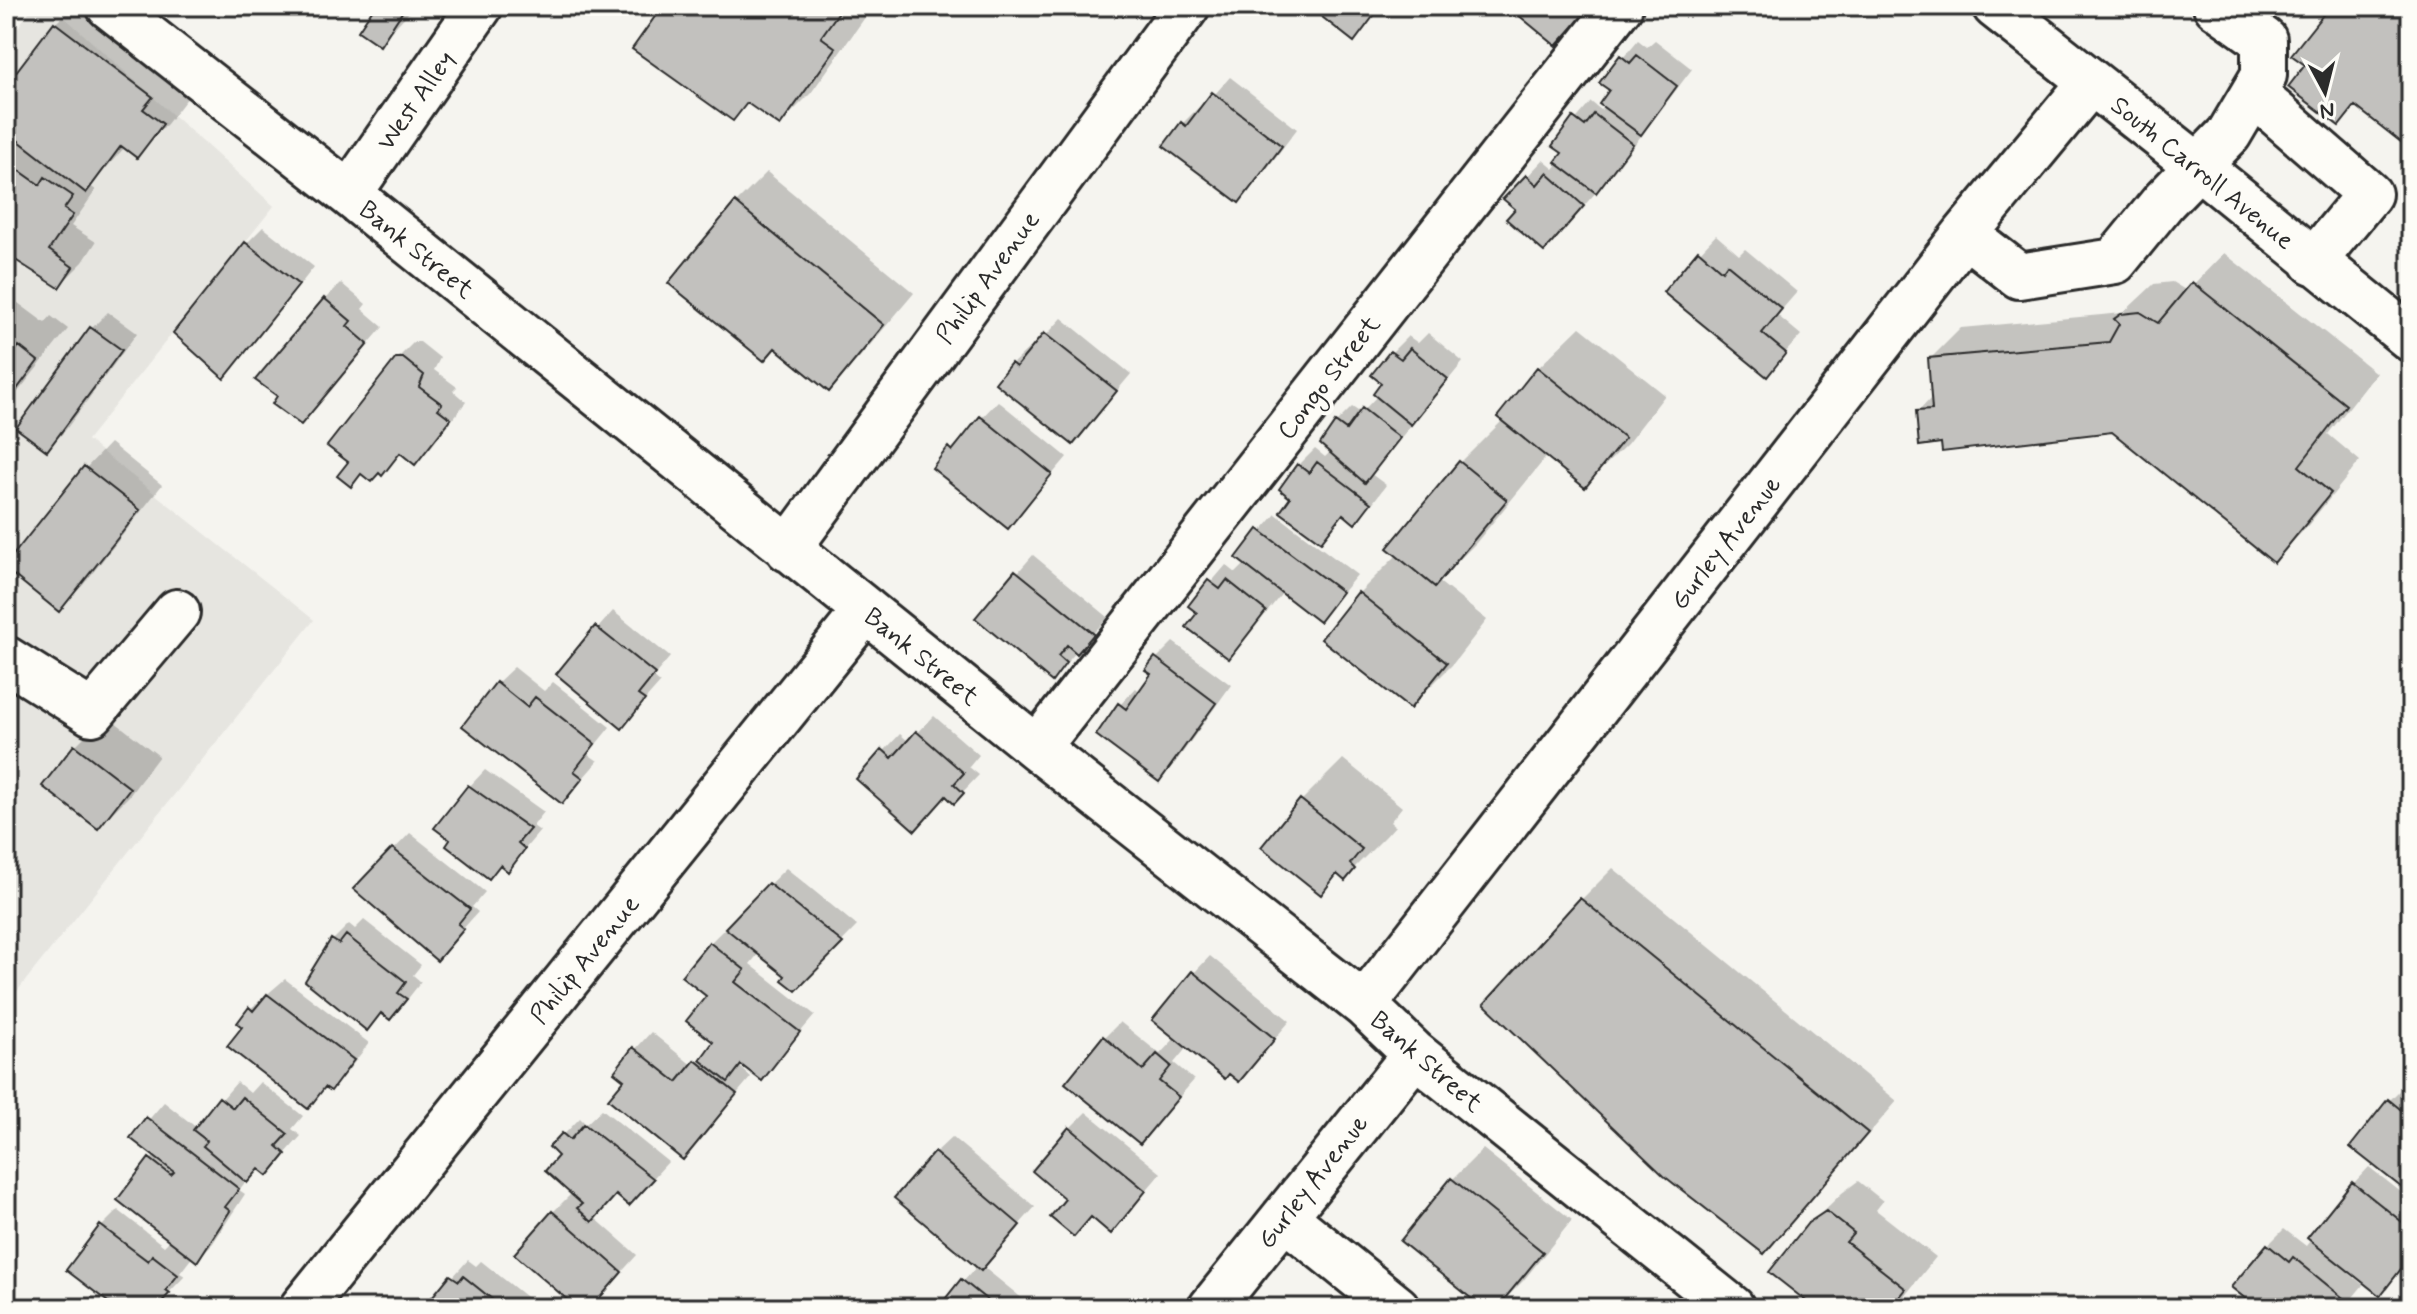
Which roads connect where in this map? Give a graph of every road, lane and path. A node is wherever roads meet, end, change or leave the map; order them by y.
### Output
1 (109, 6) edge
2 (480, 6) edge
3 (1187, 6) edge
4 (1620, 6) edge
5 (1995, 6) edge
6 (2216, 6) edge
7 (2091, 82) junction
8 (2254, 94) junction
9 (2198, 166) junction
10 (349, 194) junction
11 (1965, 234) junction
12 (2313, 262) junction
13 (2411, 339) edge
14 (788, 549) junction
15 (866, 610) junction
16 (177, 612) dead end
17 (6, 659) edge
18 (1037, 748) junction
19 (1364, 1005) junction
20 (1415, 1054) junction
21 (1284, 1217) junction
22 (302, 1308) edge
23 (1211, 1308) edge
24 (1397, 1308) edge
25 (1732, 1308) edge

1 - 10 street, Bank Street
2 - 10 street, West Alley
3 - 14 street, Philip Avenue
4 - 18 street, Congo Street
5 - 7 street, South Carroll Avenue
6 - 8 street
7 - 9 street, South Carroll Avenue
7 - 11 street, Gurley Avenue
8 - 9 street
8 - 12 street
9 - 11 street
9 - 12 street, South Carroll Avenue
10 - 14 street, Bank Street
11 - 19 street, Gurley Avenue
12 - 13 street, South Carroll Avenue
14 - 15 street, Bank Street
15 - 18 street, Bank Street
15 - 22 street, Philip Avenue
16 - 17 street
18 - 19 street, Bank Street
19 - 20 street, Bank Street
20 - 21 street, Gurley Avenue
20 - 25 street, Bank Street
21 - 23 street, Gurley Avenue
21 - 24 street

